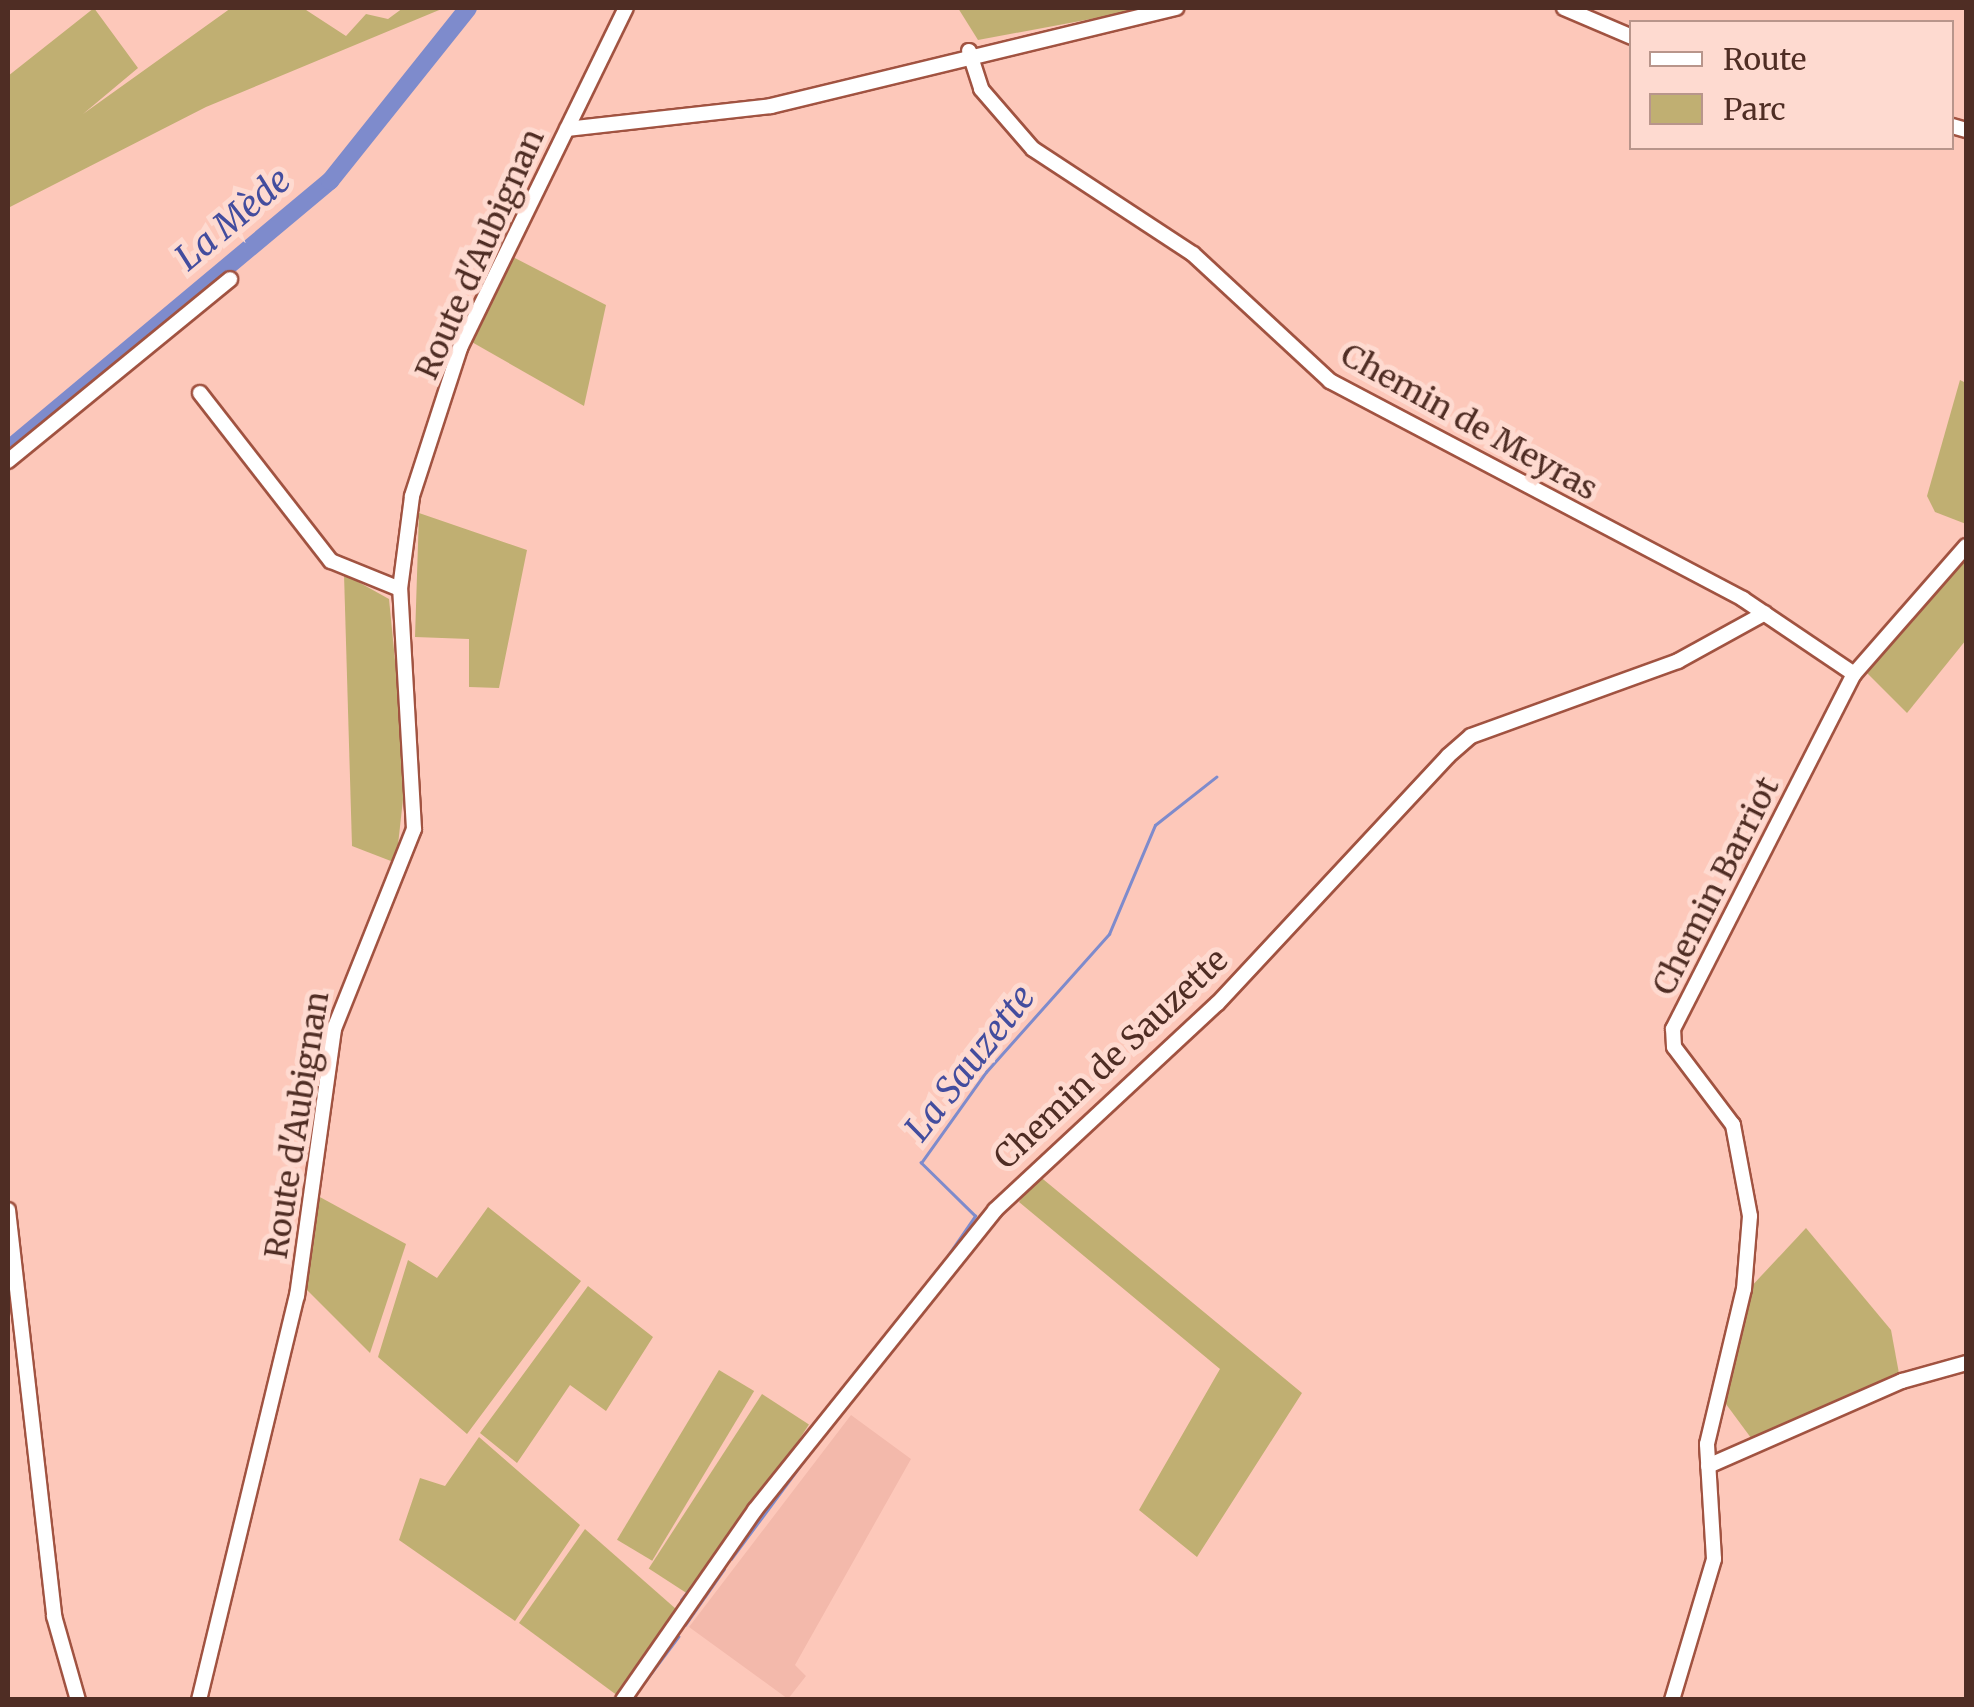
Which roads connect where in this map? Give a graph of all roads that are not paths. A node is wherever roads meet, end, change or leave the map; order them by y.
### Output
1 (626, 8) edge
2 (1176, 8) edge
3 (1564, 8) edge
4 (1629, 36) edge
5 (970, 51) junction
6 (567, 129) junction
7 (230, 279) dead end
8 (200, 392) dead end
9 (8, 461) edge
10 (1966, 546) edge
11 (400, 589) junction
12 (1765, 614) junction
13 (1854, 674) junction
14 (8, 1210) edge
15 (1966, 1363) edge
16 (1708, 1466) junction
17 (78, 1700) edge
18 (199, 1700) edge
19 (623, 1700) edge
20 (1672, 1700) edge

1 - 6 street, Route d'Aubignan
2 - 5 street
3 - 4 street
5 - 6 street
5 - 12 street, Chemin de Meyras
6 - 11 street, Route d'Aubignan
7 - 9 street
8 - 11 street
10 - 13 street
11 - 18 street, Route d'Aubignan
12 - 13 street, Chemin de Meyras
12 - 19 street, Chemin de Sauzette
13 - 16 street, Chemin Barriot
14 - 17 street
15 - 16 street
16 - 20 street, Chemin Barriot

